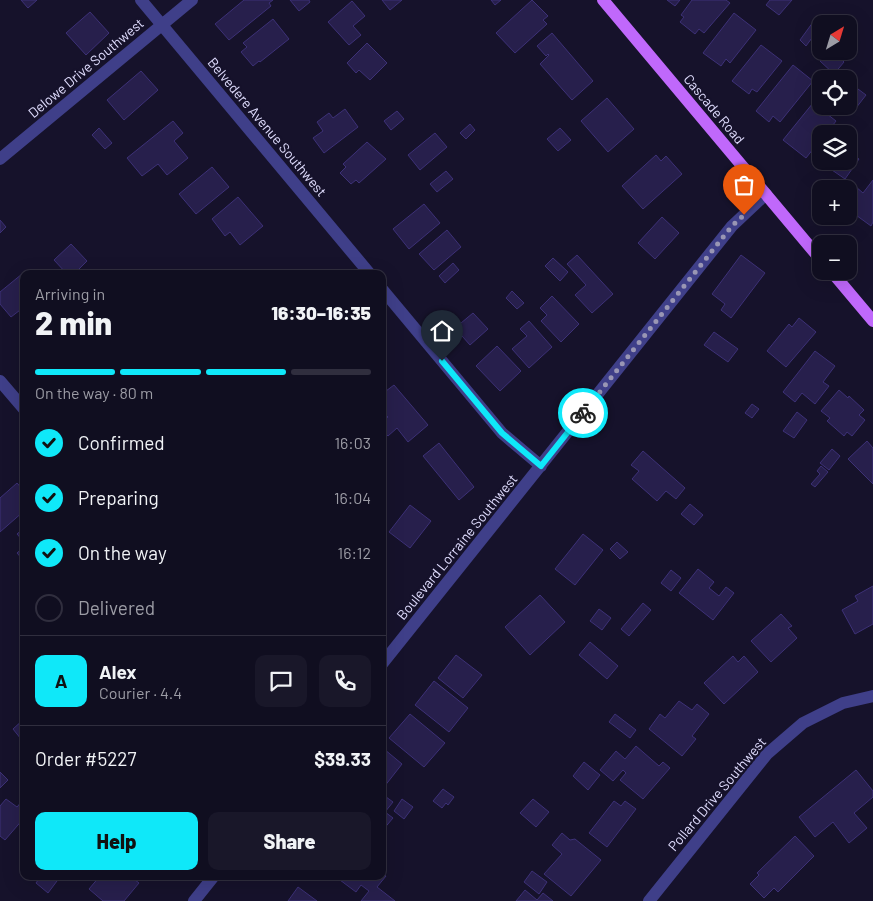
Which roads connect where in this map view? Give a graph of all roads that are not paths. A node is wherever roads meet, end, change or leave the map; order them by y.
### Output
1 (141, 0) edge
2 (192, 0) edge
3 (603, 0) edge
4 (162, 25) junction
5 (0, 160) edge
6 (766, 194) junction
7 (812, 249) edge
8 (367, 270) edge
9 (839, 280) edge
10 (386, 294) edge
11 (873, 321) edge
12 (0, 380) edge
13 (20, 404) edge
14 (541, 466) junction
15 (386, 659) edge
16 (873, 696) edge
17 (211, 880) edge
18 (194, 901) edge
19 (649, 901) edge

1 - 4 street, Belvedere Avenue Southwest
2 - 4 street, Delowe Drive Southwest
3 - 6 main road, Cascade Road
4 - 5 street, Delowe Drive Southwest
4 - 8 street, Belvedere Avenue Southwest
6 - 7 main road, Cascade Road
6 - 14 street, Boulevard Lorraine Southwest
9 - 11 main road
10 - 14 street
12 - 13 street
14 - 15 street, Boulevard Lorraine Southwest
16 - 19 street, Pollard Drive Southwest
17 - 18 street

